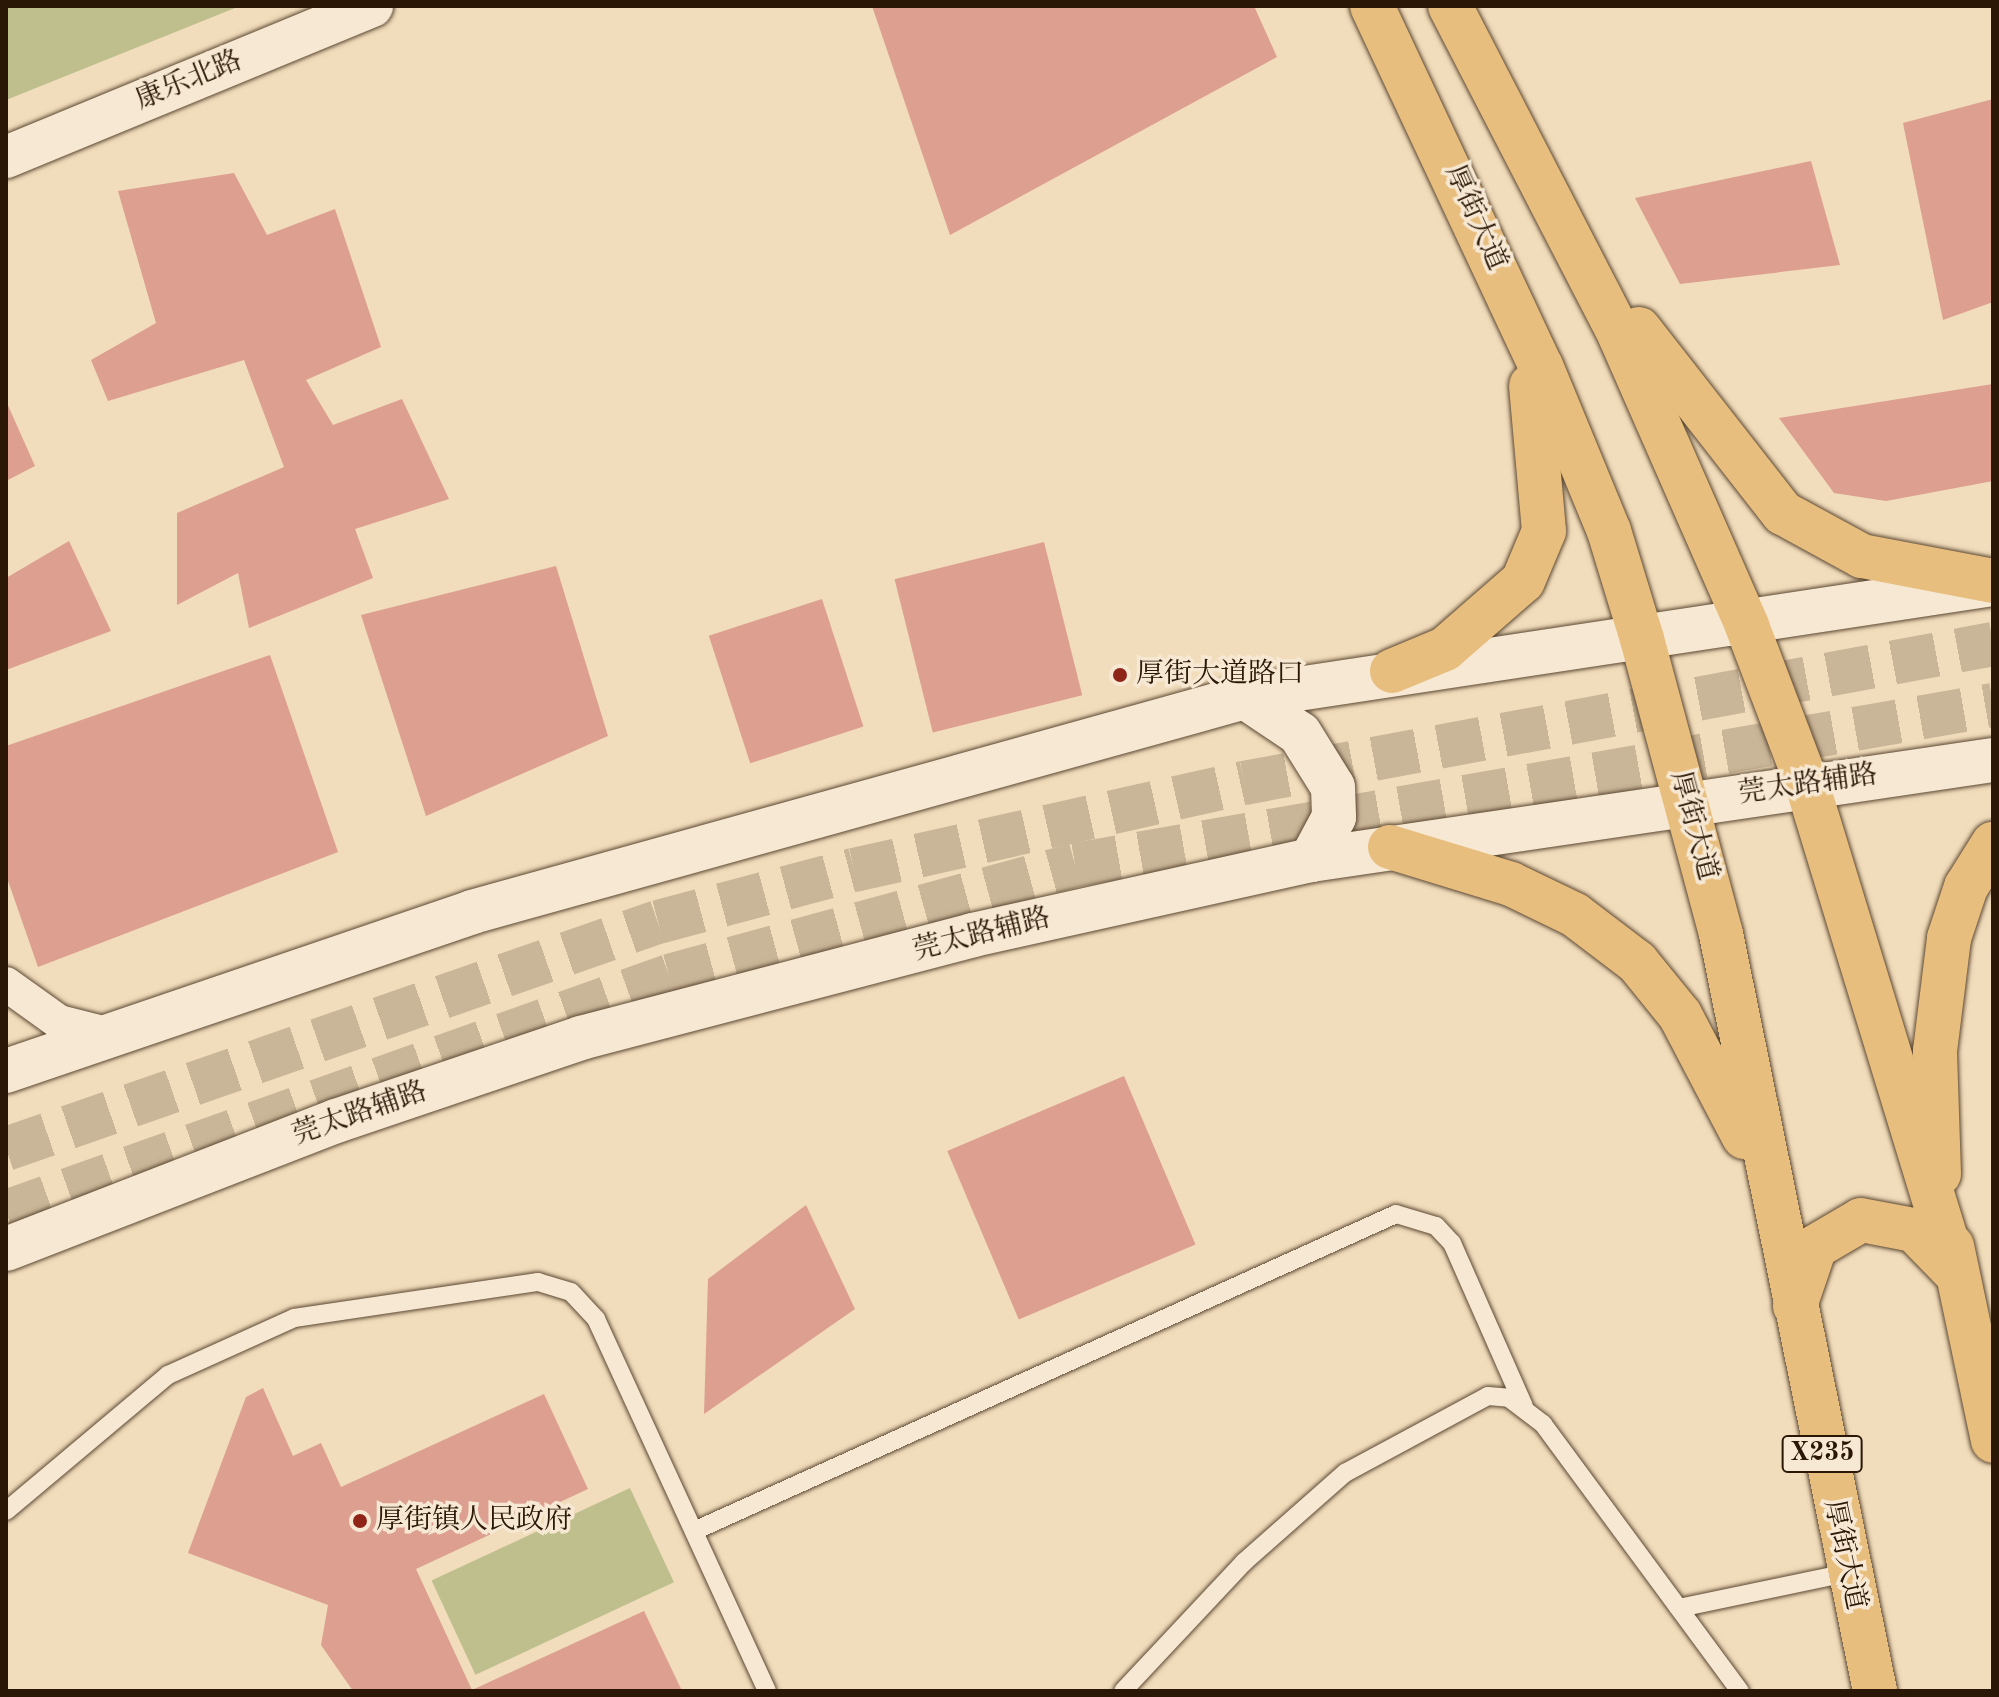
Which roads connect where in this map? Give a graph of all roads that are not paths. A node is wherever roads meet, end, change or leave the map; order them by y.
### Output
1 (372, 6) edge
2 (1372, 6) edge
3 (1450, 6) edge
4 (1517, 131) junction
5 (6, 157) edge
6 (1503, 280) junction
7 (1993, 582) edge
8 (1747, 626) junction
9 (1642, 639) junction
10 (1392, 671) junction
11 (1245, 697) junction
12 (1993, 760) edge
13 (1807, 784) junction
14 (1688, 802) junction
15 (1993, 844) edge
16 (1390, 847) junction
17 (1311, 860) junction
18 (6, 984) edge
19 (110, 1035) junction
20 (6, 1071) edge
21 (1777, 1216) junction
22 (6, 1249) edge
23 (1954, 1257) junction
24 (1793, 1314) junction
25 (1980, 1326) edge
26 (1524, 1406) junction
27 (1993, 1441) edge
28 (6, 1511) edge
29 (694, 1531) junction
30 (1846, 1573) junction
31 (1679, 1608) junction
32 (767, 1691) edge
33 (1123, 1691) edge
34 (1740, 1691) edge
35 (1875, 1691) edge

1 - 5 street, 康乐北路
2 - 6 main road, 厚街大道
3 - 4 main road
4 - 7 main road
4 - 8 main road
6 - 9 main road, 厚街大道
6 - 10 main road
7 - 8 main road
8 - 9 main road
8 - 13 main road
9 - 10 main road
9 - 14 main road, 厚街大道
10 - 11 main road
11 - 17 main road
11 - 19 main road
12 - 13 main road, 莞太路辅路
13 - 14 main road, 莞太路辅路
13 - 23 main road
14 - 16 main road, 莞太路辅路
14 - 21 main road, 厚街大道
15 - 23 main road
16 - 17 main road, 莞太路辅路
16 - 21 main road
17 - 22 main road, 莞太路辅路
18 - 19 street
19 - 20 main road
21 - 24 main road, 厚街大道 / X235
23 - 24 main road
23 - 25 main road
24 - 30 main road, 厚街大道 / X235
25 - 27 main road
26 - 29 lane
26 - 31 lane
26 - 33 lane
28 - 29 lane
29 - 32 lane
30 - 31 lane
30 - 35 main road, 厚街大道 / X235
31 - 34 lane

